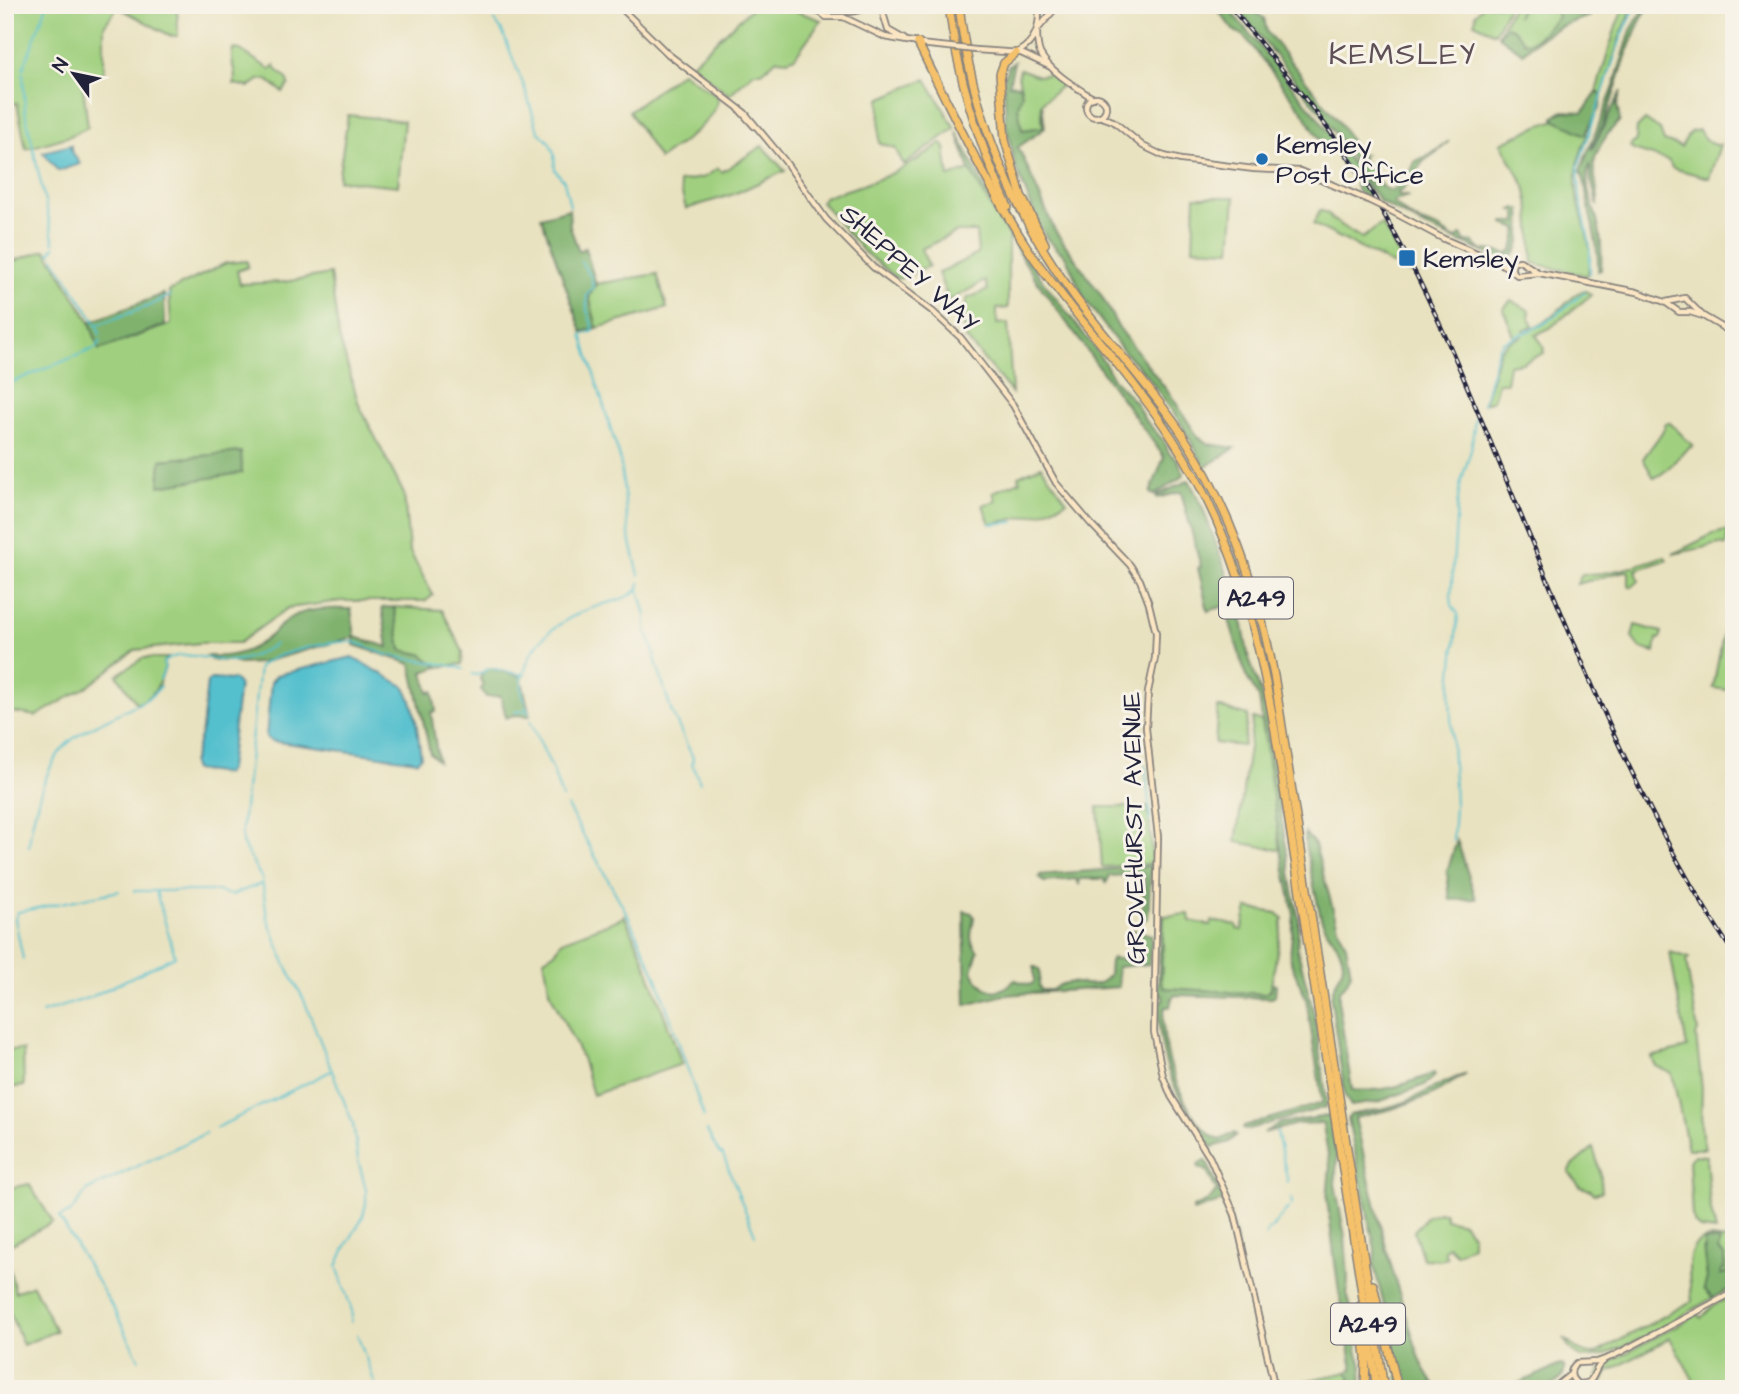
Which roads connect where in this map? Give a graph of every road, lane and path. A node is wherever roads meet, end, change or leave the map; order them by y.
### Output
1 (618, 5) edge
2 (794, 5) edge
3 (824, 5) edge
4 (872, 5) edge
5 (884, 5) edge
6 (950, 5) edge
7 (959, 5) edge
8 (1038, 5) edge
9 (1058, 5) edge
10 (831, 7) edge
11 (813, 10) junction
12 (821, 13) junction
13 (831, 15) junction
14 (1037, 30) junction
15 (918, 44) junction
16 (1016, 53) junction
17 (1054, 69) junction
18 (1079, 90) junction
19 (1093, 98) junction
20 (1087, 105) junction
21 (1106, 107) junction
22 (1100, 116) junction
23 (1113, 121) junction
24 (1500, 262) junction
25 (1514, 262) junction
26 (1525, 264) junction
27 (1512, 271) junction
28 (1539, 273) junction
29 (1523, 274) junction
30 (1064, 282) junction
31 (1056, 289) junction
32 (1677, 300) junction
33 (1665, 302) junction
34 (1690, 303) junction
35 (1675, 308) junction
36 (1686, 312) junction
37 (1703, 316) junction
38 (1734, 334) edge
39 (1091, 524) joint
40 (1362, 1260) junction
41 (1734, 1292) edge
42 (1611, 1357) junction
43 (1588, 1363) junction
44 (1593, 1372) junction
45 (1571, 1374) junction
46 (1578, 1384) junction
47 (1275, 1389) edge
48 (1365, 1389) edge
49 (1377, 1389) edge
50 (1384, 1389) edge
51 (1398, 1389) edge
52 (1553, 1389) edge

1 - 39 street, SHEPPEY WAY
2 - 11 street
3 - 11 street
3 - 12 street
4 - 10 street
5 - 15 street
6 - 31 highway, A249
7 - 30 highway, A249
8 - 14 street
9 - 14 street
10 - 13 street
11 - 12 street
12 - 13 street
13 - 15 street
14 - 16 street
14 - 17 street
15 - 16 street, bridge
15 - 31 highway, A249
16 - 17 street
16 - 30 highway, A249
17 - 18 street
18 - 19 street
18 - 20 street
19 - 20 street
19 - 21 street
20 - 22 street
21 - 22 street
21 - 23 street
22 - 23 street
23 - 24 street, bridge
24 - 25 street
24 - 27 street
25 - 26 street
25 - 27 street
26 - 28 street
26 - 29 street
27 - 29 street
28 - 29 street
28 - 33 street
30 - 40 highway, A249
31 - 40 highway, A249
32 - 33 street
32 - 34 street
32 - 35 street
33 - 35 street
34 - 36 street
34 - 37 street
35 - 36 street
36 - 37 street
37 - 38 street
39 - 47 street, GROVEHURST AVENUE
40 - 48 highway
40 - 49 highway, A249
40 - 50 highway, A249
40 - 51 highway
41 - 42 street
42 - 43 street
42 - 44 street
43 - 44 street
43 - 45 street
44 - 46 street
45 - 46 street
45 - 52 street
46 - 52 street

